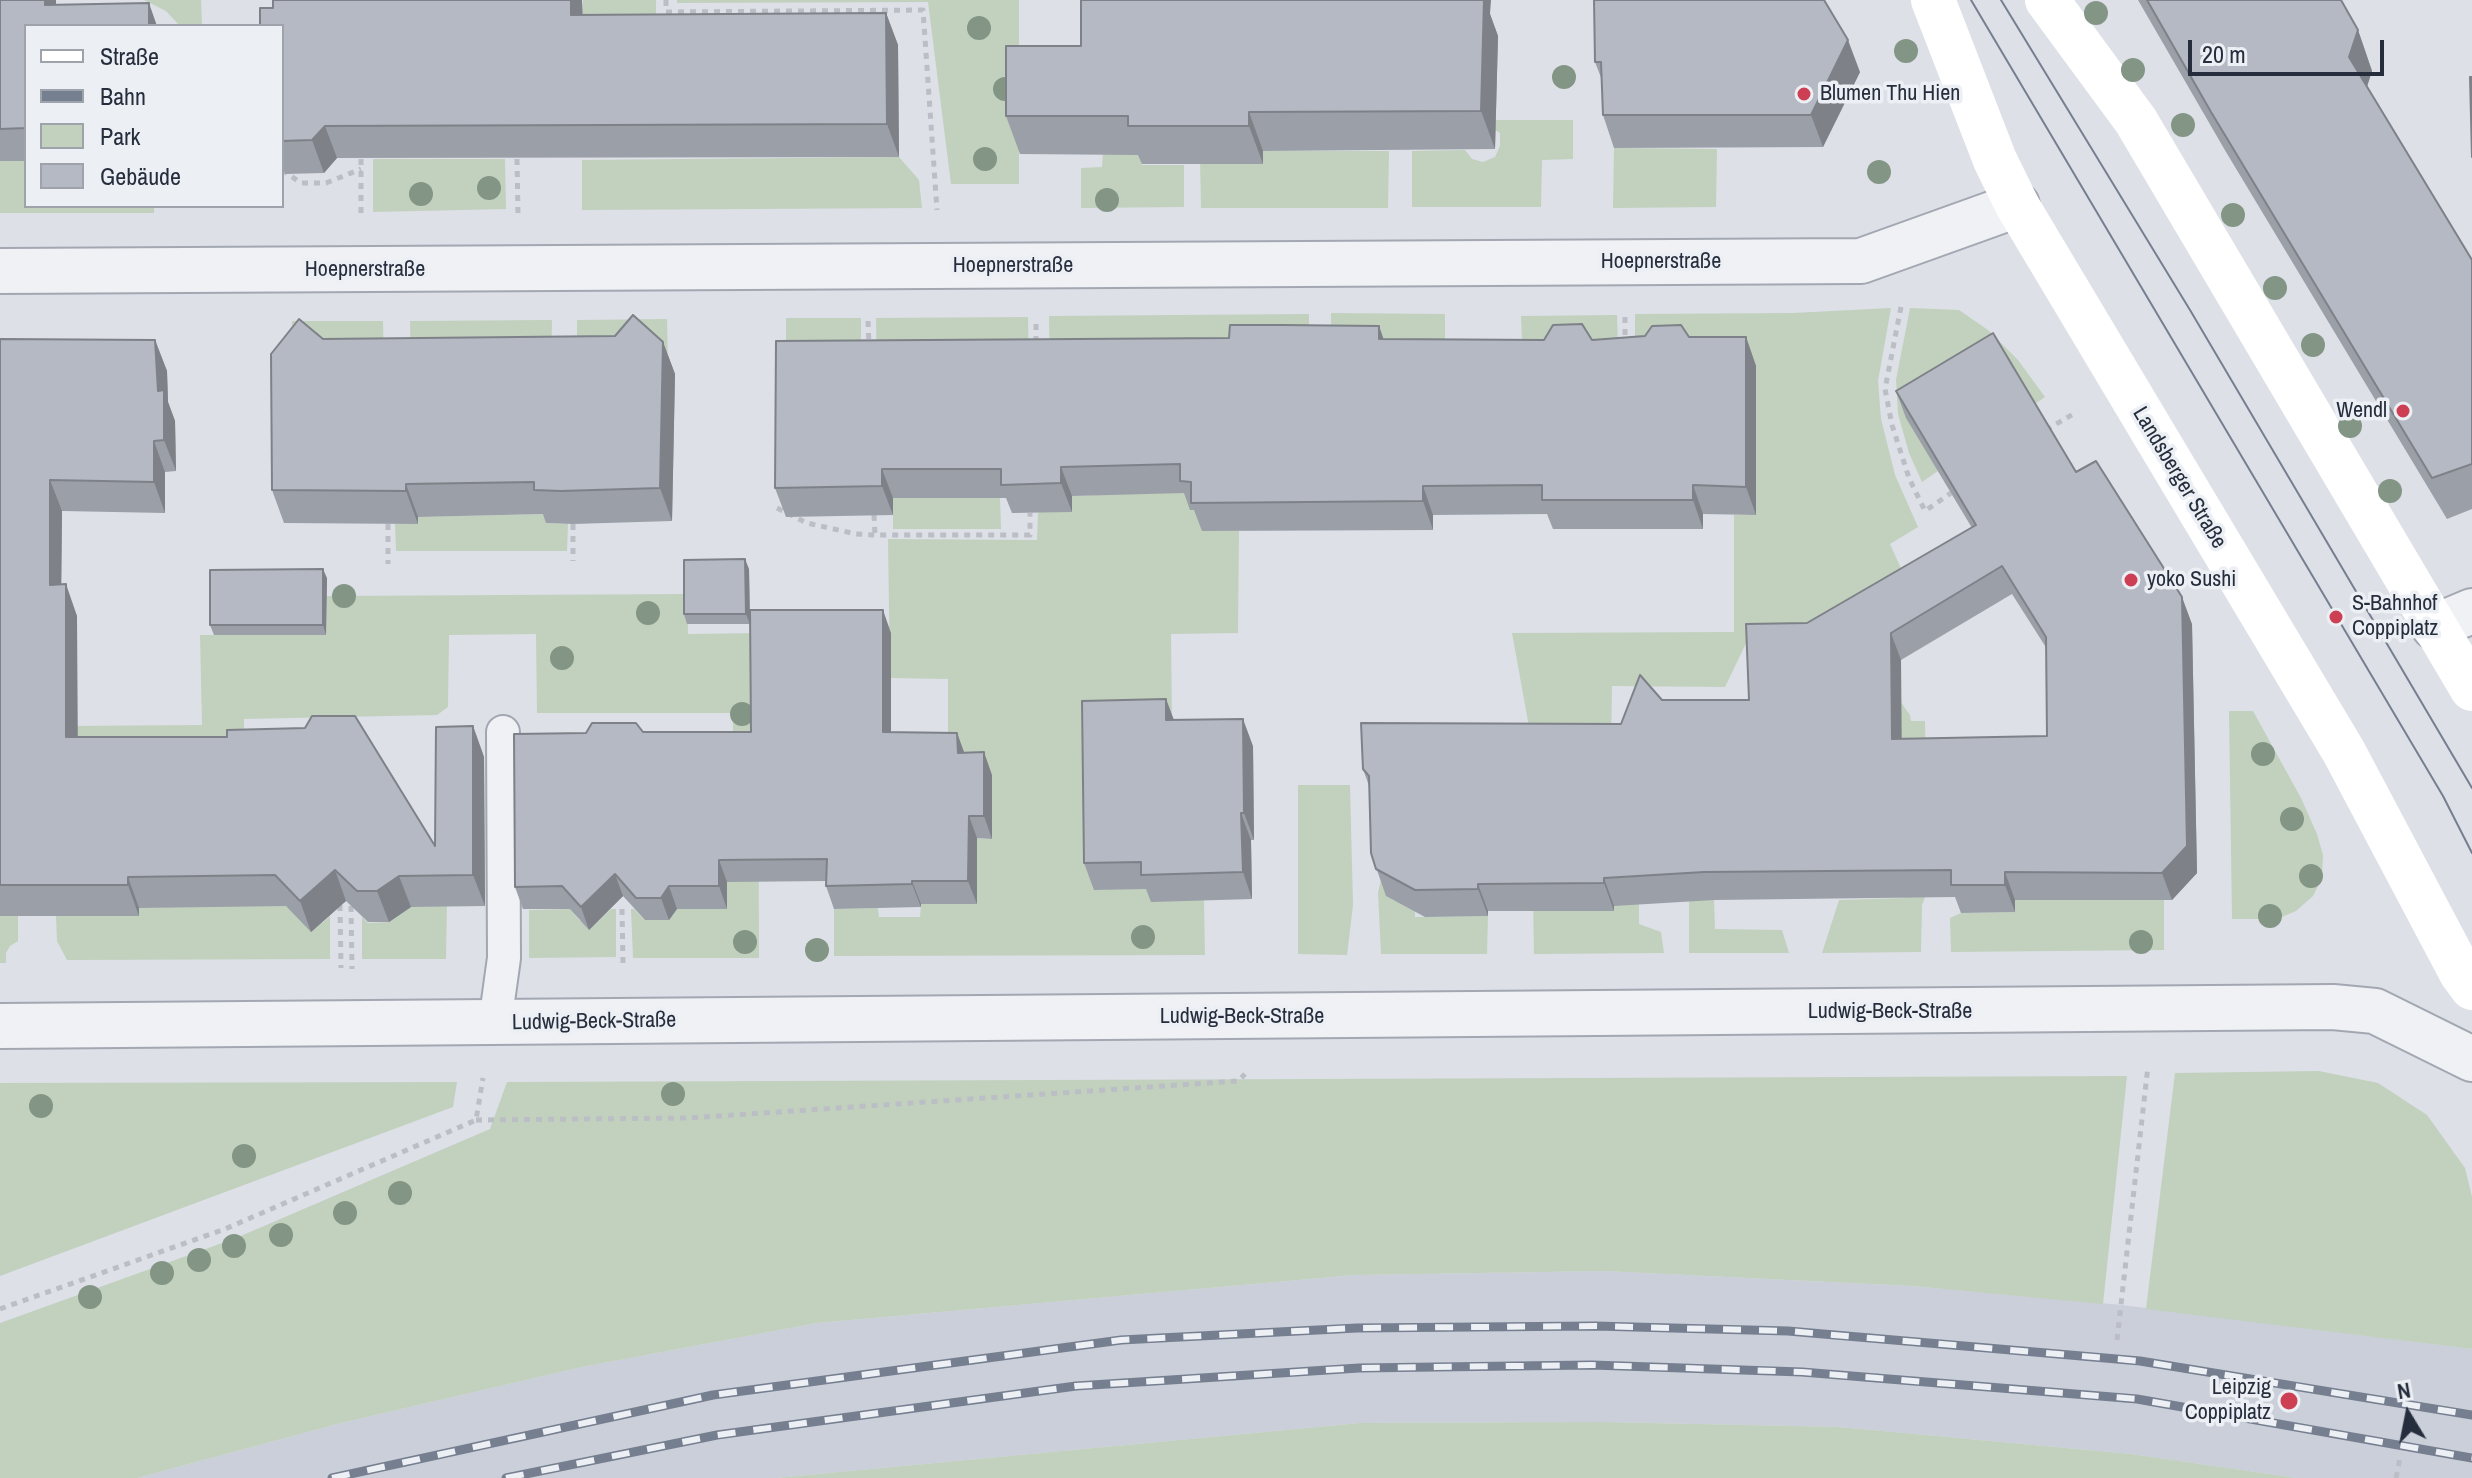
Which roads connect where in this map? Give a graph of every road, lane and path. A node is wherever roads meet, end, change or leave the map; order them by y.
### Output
1 (666, 0) edge
2 (1933, 0) edge
3 (2047, 0) edge
4 (805, 11) junction
5 (666, 12) junction
6 (805, 22) edge
7 (666, 23) edge
8 (361, 159) edge
9 (517, 159) edge
10 (361, 169) junction
11 (284, 171) edge
12 (2017, 205) junction
13 (937, 217) dead end
14 (518, 218) dead end
15 (361, 220) dead end
16 (0, 271) edge
17 (1904, 295) dead end
18 (1625, 313) dead end
19 (1036, 317) dead end
20 (868, 318) dead end
21 (1036, 344) edge
22 (1625, 354) edge
23 (869, 359) edge
24 (2087, 406) dead end
25 (2045, 430) edge
26 (1951, 493) edge
27 (777, 508) edge
28 (1030, 513) edge
29 (874, 515) edge
30 (388, 524) edge
31 (573, 524) edge
32 (875, 535) junction
33 (573, 561) dead end
34 (388, 564) dead end
35 (2453, 619) edge
36 (2472, 689) edge
37 (503, 732) dead end
38 (340, 905) edge
39 (351, 906) edge
40 (622, 909) edge
41 (623, 971) dead end
42 (341, 972) dead end
43 (353, 972) dead end
44 (2472, 988) edge
45 (1253, 1017) junction
46 (495, 1023) junction
47 (0, 1026) edge
48 (2472, 1059) edge
49 (2149, 1061) dead end
50 (483, 1073) dead end
51 (476, 1120) junction
52 (0, 1309) edge
53 (2117, 1340) dead end
54 (2400, 1458) dead end
55 (2396, 1478) edge

1 - 5 path
2 - 12 main road, Landsberger Straße
3 - 35 main road
4 - 5 path
4 - 6 path
4 - 13 path
5 - 7 path
8 - 10 path
9 - 14 path
10 - 11 path
10 - 15 path
12 - 16 street, Hoepnerstraße
12 - 44 main road, Landsberger Straße
17 - 26 path
18 - 22 path
19 - 21 path
20 - 23 path
24 - 25 path
27 - 32 path
28 - 32 path
29 - 32 path
30 - 34 path
31 - 33 path
35 - 36 main road
37 - 46 lane
38 - 42 path
39 - 43 path
40 - 41 path
45 - 46 street, Ludwig-Beck-Straße
45 - 48 street, Ludwig-Beck-Straße
45 - 51 path
46 - 47 street, Ludwig-Beck-Straße
49 - 53 path
50 - 51 path
51 - 52 path
54 - 55 path

